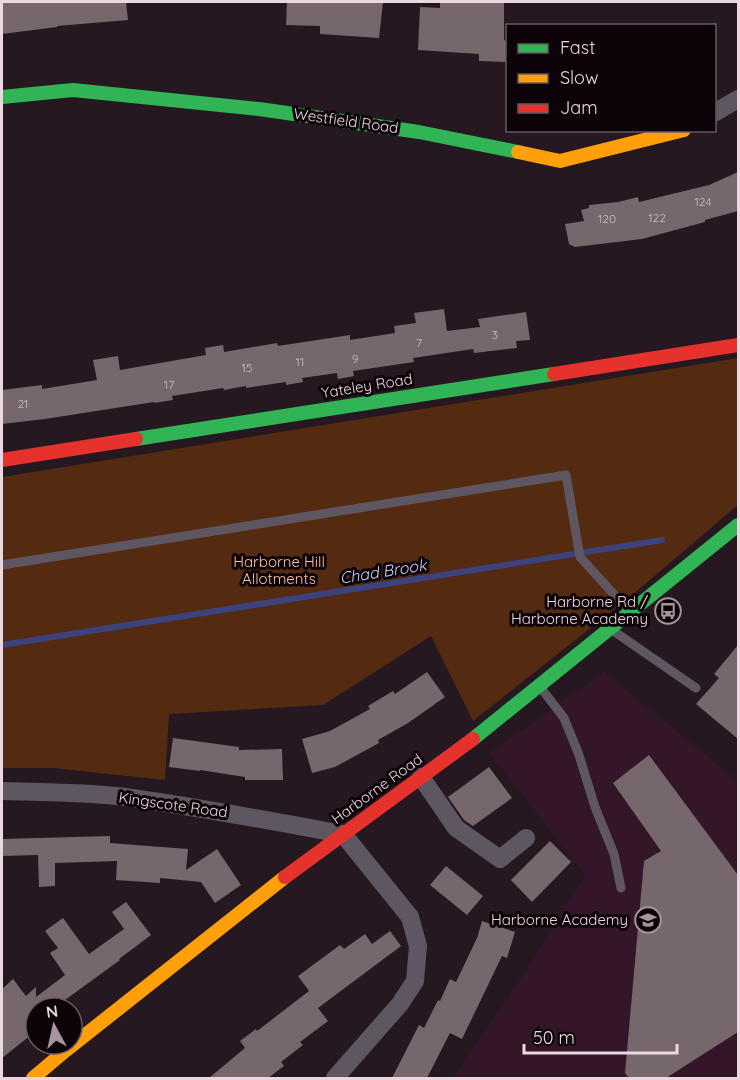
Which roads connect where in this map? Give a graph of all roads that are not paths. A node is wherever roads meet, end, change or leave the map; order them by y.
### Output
1 (2, 97) edge
2 (738, 99) edge
3 (716, 112) edge
4 (676, 132) edge
5 (738, 345) edge
6 (2, 460) edge
7 (738, 525) edge
8 (2, 565) edge
9 (631, 612) junction
10 (610, 629) junction
11 (539, 686) junction
12 (696, 688) dead end
13 (421, 777) junction
14 (2, 791) edge
15 (343, 834) junction
16 (526, 838) dead end
17 (621, 888) dead end
18 (33, 1078) edge
19 (335, 1078) edge

1 - 4 street, Westfield Road
2 - 3 street
5 - 6 street, Yateley Road
7 - 9 street, Harborne Road
8 - 9 lane
9 - 10 street, Harborne Road
10 - 11 street, Harborne Road
10 - 12 lane
11 - 13 street, Harborne Road
11 - 17 lane
13 - 15 street, Harborne Road
13 - 16 street
14 - 15 street, Kingscote Road
15 - 18 street, Harborne Road
15 - 19 street

